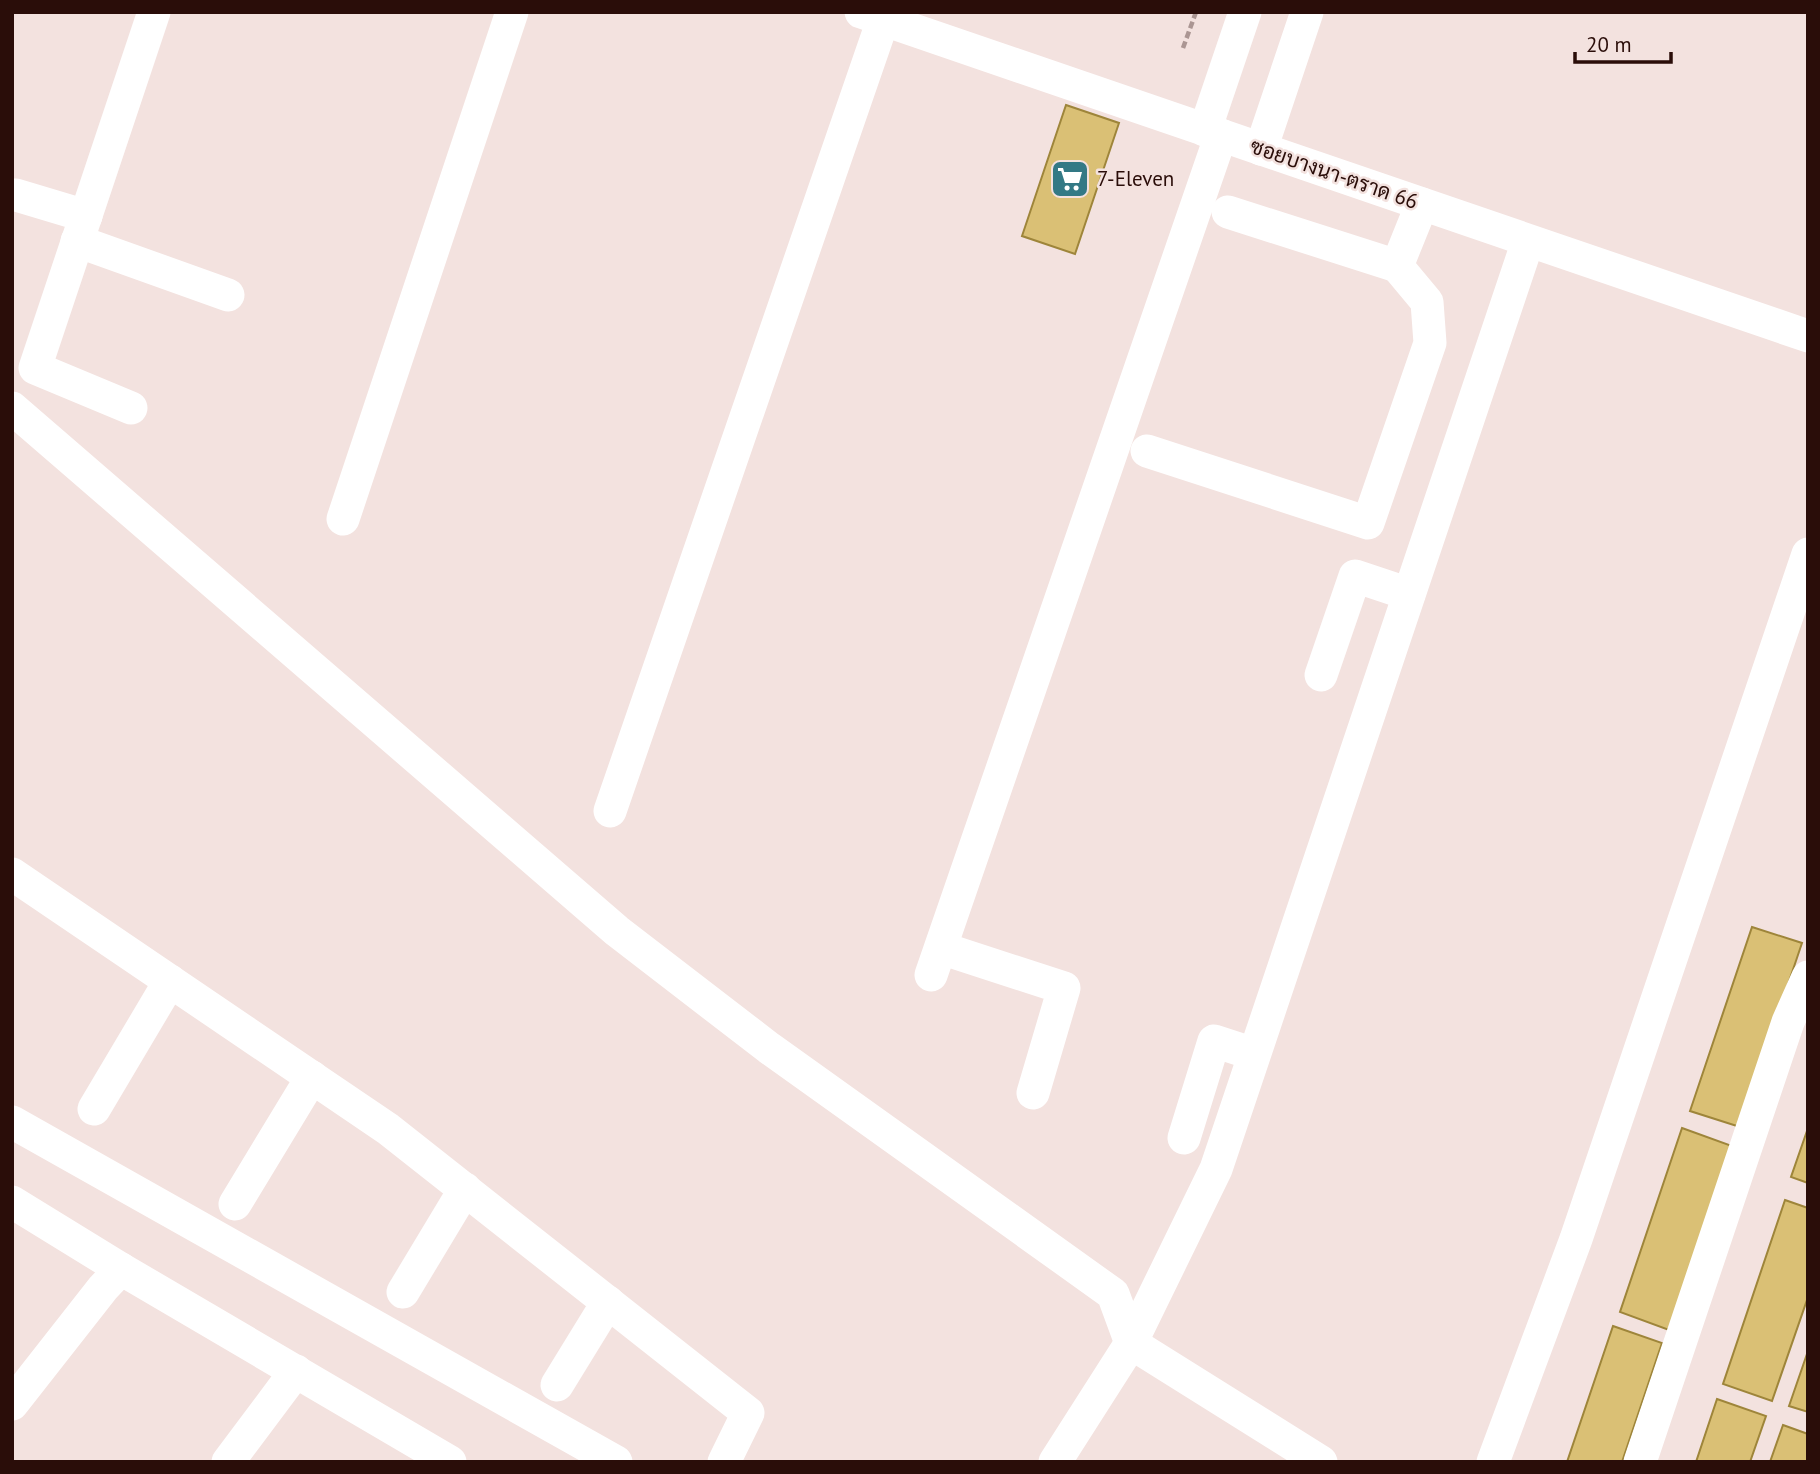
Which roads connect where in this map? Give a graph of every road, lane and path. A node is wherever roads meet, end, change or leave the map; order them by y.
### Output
1 (154, 12) edge
2 (512, 12) edge
3 (1196, 12) edge
4 (1245, 12) edge
5 (1307, 12) edge
6 (872, 16) edge
7 (1183, 48) dead end
8 (1213, 133) junction
9 (1261, 149) junction
10 (16, 195) dead end
11 (1422, 204) junction
12 (1228, 212) dead end
13 (82, 229) junction
14 (1528, 241) junction
15 (1397, 266) junction
16 (228, 295) dead end
17 (1808, 336) edge
18 (12, 408) edge
19 (131, 408) dead end
20 (1147, 451) dead end
21 (342, 519) dead end
22 (1808, 554) edge
23 (1409, 594) junction
24 (1321, 675) dead end
25 (610, 811) dead end
26 (13, 875) edge
27 (1808, 977) edge
28 (170, 981) junction
29 (1254, 1054) junction
30 (313, 1077) junction
31 (1033, 1093) dead end
32 (94, 1109) dead end
33 (12, 1122) edge
34 (1184, 1138) dead end
35 (465, 1189) junction
36 (12, 1202) edge
37 (235, 1204) dead end
38 (121, 1269) junction
39 (403, 1292) dead end
40 (608, 1303) junction
41 (1131, 1343) junction
42 (296, 1371) junction
43 (557, 1385) dead end
44 (12, 1404) edge
45 (228, 1462) edge
46 (450, 1462) edge
47 (616, 1462) edge
48 (724, 1462) edge
49 (1055, 1462) edge
50 (1321, 1462) edge
51 (1493, 1462) edge
52 (1640, 1462) edge

1 - 13 street
2 - 21 street
3 - 7 path
4 - 8 street
5 - 9 street
6 - 8 street, ซอยบางนา-ตราด 66
6 - 25 street
8 - 9 street, ซอยบางนา-ตราด 66
8 - 31 street
9 - 11 street, ซอยบางนา-ตราด 66
10 - 13 street
11 - 14 street, ซอยบางนา-ตราด 66
11 - 15 street
12 - 15 street
13 - 16 street
13 - 19 street
14 - 17 street, ซอยบางนา-ตราด 66
14 - 23 street
15 - 20 street
18 - 41 street
22 - 51 street
23 - 24 street
23 - 29 street
26 - 28 street
27 - 52 street
28 - 30 street
28 - 32 street
29 - 34 street
29 - 41 street
30 - 35 street
30 - 37 street
33 - 47 street
35 - 39 street
35 - 40 street
36 - 38 street
38 - 42 street
38 - 44 street
40 - 43 street
40 - 48 street
41 - 49 street
41 - 50 street
42 - 45 street
42 - 46 street

